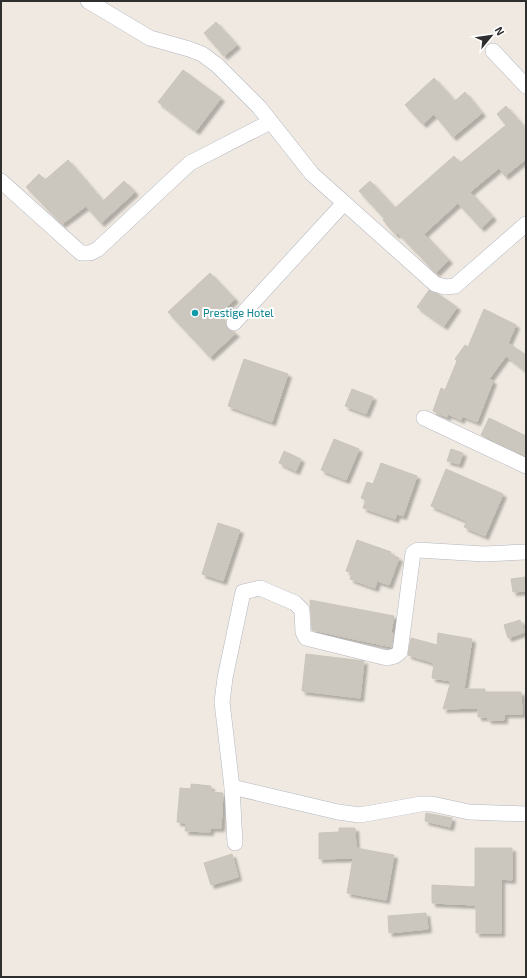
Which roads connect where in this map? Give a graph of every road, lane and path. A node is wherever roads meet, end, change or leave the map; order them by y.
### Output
1 (88, 1) edge
2 (493, 51) dead end
3 (526, 86) edge
4 (270, 122) junction
5 (1, 182) edge
6 (344, 203) junction
7 (526, 224) edge
8 (234, 323) dead end
9 (424, 418) dead end
10 (526, 466) edge
11 (526, 552) edge
12 (232, 787) junction
13 (526, 814) edge
14 (235, 843) dead end

1 - 4 street
2 - 3 street
4 - 5 street
4 - 6 street
6 - 7 street
6 - 8 street
9 - 10 street
11 - 12 street
12 - 13 street
12 - 14 street

